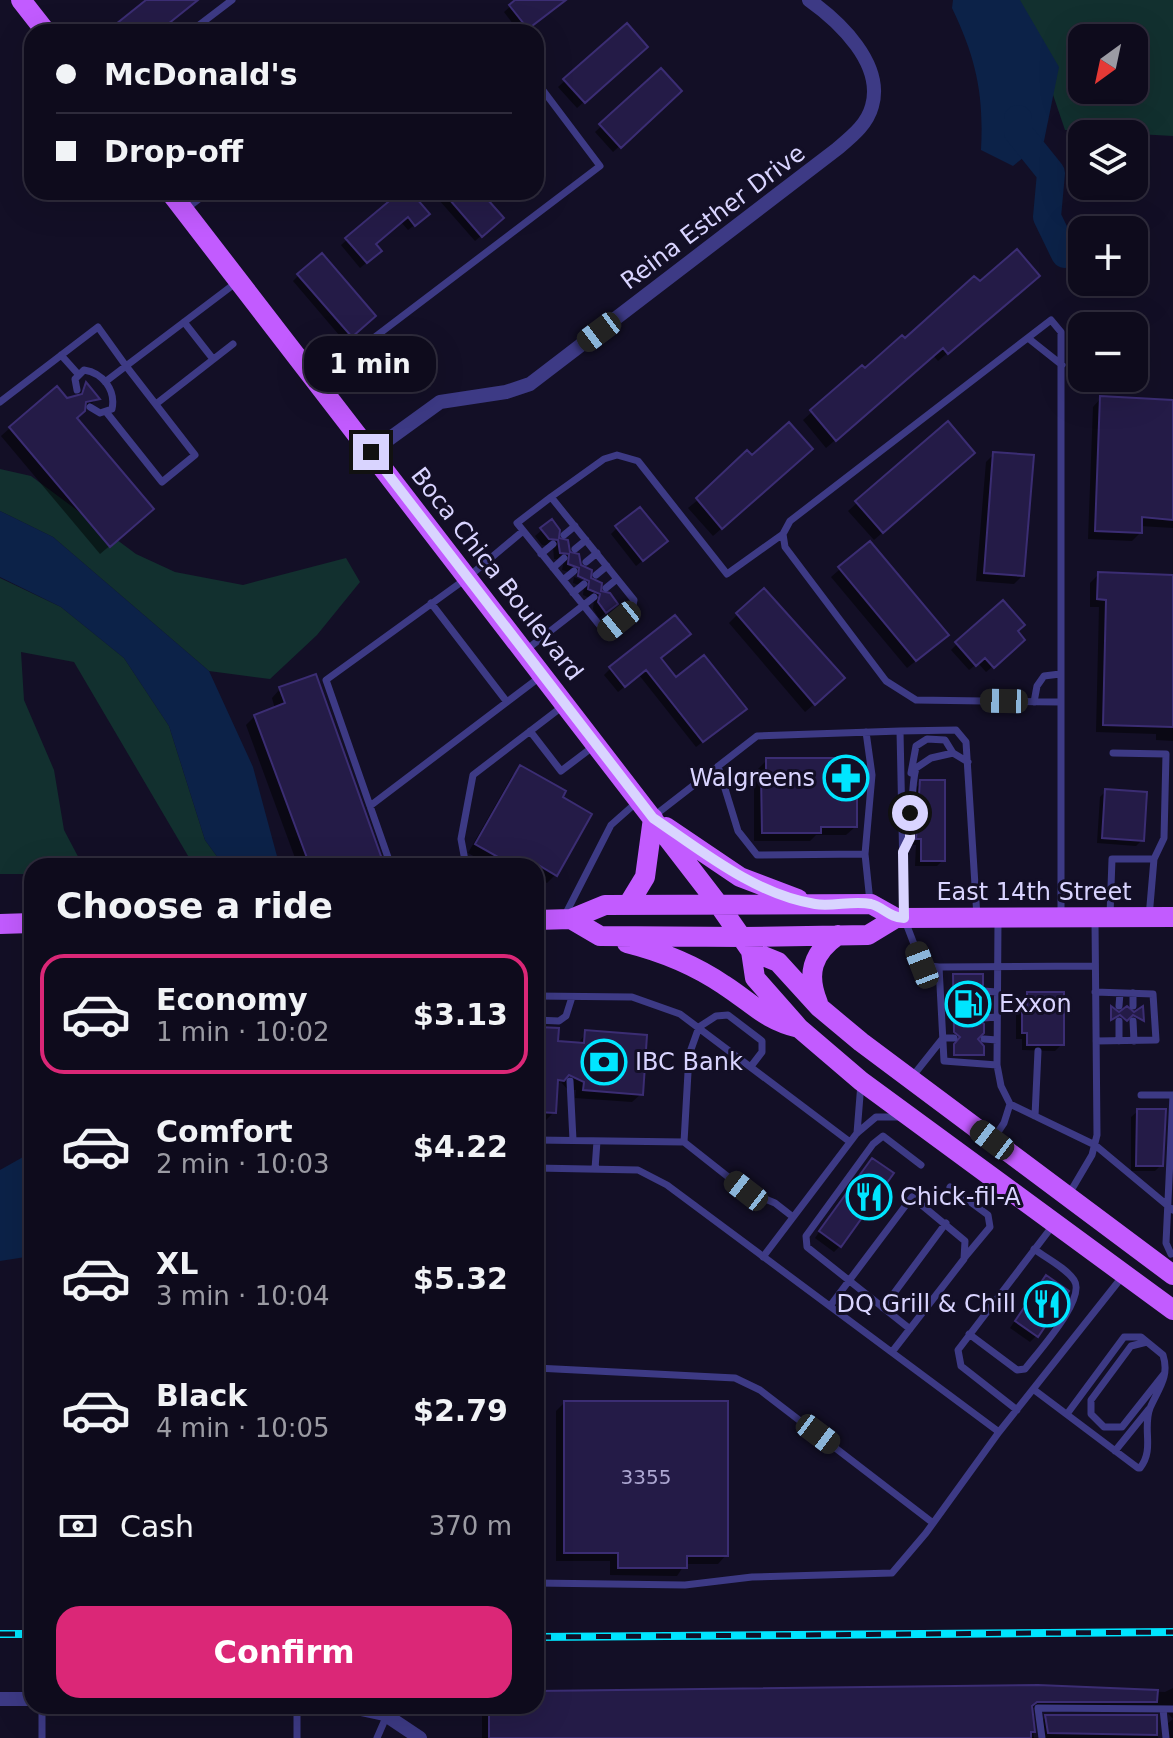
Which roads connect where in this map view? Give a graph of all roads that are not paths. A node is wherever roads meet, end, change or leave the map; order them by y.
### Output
1 (21, 0) edge
2 (232, 0) edge
3 (809, 0) edge
4 (40, 24) edge
5 (200, 24) edge
6 (544, 92) edge
7 (176, 200) edge
8 (198, 200) edge
9 (184, 211) junction
10 (238, 281) junction
11 (184, 322) junction
12 (1028, 338) junction
13 (233, 344) dead end
14 (61, 355) junction
15 (213, 359) junction
16 (1062, 365) junction
17 (126, 366) junction
18 (78, 374) junction
19 (316, 381) junction
20 (105, 382) junction
21 (77, 390) dead end
22 (0, 402) edge
23 (156, 404) junction
24 (90, 407) dead end
25 (107, 413) junction
26 (371, 452) junction
27 (551, 497) junction
28 (575, 526) junction
29 (523, 531) junction
30 (783, 534) junction
31 (564, 535) dead end
32 (586, 540) junction
33 (553, 544) dead end
34 (575, 549) dead end
35 (597, 553) junction
36 (541, 554) junction
37 (564, 558) dead end
38 (586, 562) dead end
39 (607, 566) junction
40 (553, 568) junction
41 (574, 571) dead end
42 (596, 575) dead end
43 (467, 578) junction
44 (617, 579) junction
45 (563, 580) junction
46 (584, 584) dead end
47 (606, 588) dead end
48 (573, 593) junction
49 (594, 597) dead end
50 (431, 603) junction
51 (583, 605) junction
52 (524, 652) junction
53 (1060, 674) junction
54 (543, 676) junction
55 (507, 702) junction
56 (1034, 702) junction
57 (1060, 702) junction
58 (565, 705) junction
59 (530, 731) junction
60 (900, 731) junction
61 (866, 732) junction
62 (596, 744) junction
63 (953, 753) junction
64 (1113, 753) dead end
65 (1169, 754) edge
66 (968, 762) junction
67 (718, 766) junction
68 (910, 789) junction
69 (639, 800) junction
70 (370, 806) junction
71 (653, 818) junction
72 (1168, 826) edge
73 (903, 852) junction
74 (865, 854) junction
75 (388, 858) edge
76 (465, 858) edge
77 (1154, 859) junction
78 (815, 904) junction
79 (871, 904) junction
80 (628, 905) junction
81 (719, 905) junction
82 (1102, 917) junction
83 (1149, 917) junction
84 (1173, 917) edge
85 (900, 918) junction
86 (987, 918) junction
87 (1061, 918) junction
88 (567, 919) junction
89 (544, 920) edge
90 (24, 923) edge
91 (0, 924) edge
92 (838, 935) junction
93 (600, 936) junction
94 (746, 944) junction
95 (997, 964) junction
96 (1095, 966) junction
97 (939, 967) junction
98 (940, 991) junction
99 (983, 991) dead end
100 (953, 992) dead end
101 (997, 992) junction
102 (1095, 992) junction
103 (1120, 993) junction
104 (1133, 993) junction
105 (544, 996) edge
106 (572, 997) junction
107 (1119, 1006) dead end
108 (1133, 1006) dead end
109 (819, 1007) junction
110 (942, 1015) junction
111 (953, 1015) dead end
112 (997, 1017) junction
113 (984, 1018) dead end
114 (544, 1020) edge
115 (1119, 1021) dead end
116 (1133, 1021) dead end
117 (699, 1027) junction
118 (799, 1028) junction
119 (943, 1038) junction
120 (954, 1038) dead end
121 (984, 1039) dead end
122 (997, 1040) junction
123 (1096, 1041) junction
124 (1119, 1041) junction
125 (1134, 1041) junction
126 (1038, 1051) dead end
127 (752, 1065) junction
128 (997, 1065) junction
129 (911, 1079) junction
130 (570, 1081) dead end
131 (861, 1081) junction
132 (1141, 1095) dead end
133 (1010, 1104) junction
134 (1035, 1116) junction
135 (912, 1117) junction
136 (857, 1133) junction
137 (544, 1140) edge
138 (573, 1140) junction
139 (992, 1140) junction
140 (597, 1141) junction
141 (684, 1142) junction
142 (850, 1142) junction
143 (1095, 1145) junction
144 (921, 1165) dead end
145 (544, 1168) edge
146 (595, 1169) junction
147 (950, 1187) dead end
148 (1068, 1196) junction
149 (1172, 1209) edge
150 (793, 1217) junction
151 (946, 1223) junction
152 (1055, 1223) junction
153 (1034, 1249) junction
154 (763, 1257) junction
155 (964, 1259) junction
156 (1170, 1262) edge
157 (1125, 1274) junction
158 (849, 1281) junction
159 (830, 1306) junction
160 (883, 1308) junction
161 (1173, 1310) edge
162 (910, 1329) junction
163 (969, 1334) junction
164 (1150, 1341) junction
165 (892, 1352) junction
166 (544, 1368) edge
167 (1164, 1373) junction
168 (1033, 1389) junction
169 (1150, 1408) junction
170 (1017, 1410) junction
171 (1067, 1414) junction
172 (999, 1432) junction
173 (1115, 1451) junction
174 (933, 1523) junction
175 (544, 1583) edge
176 (0, 1699) edge
177 (24, 1699) edge
178 (1163, 1709) junction
179 (1173, 1709) edge
180 (42, 1714) edge
181 (297, 1714) edge
182 (383, 1714) edge
183 (387, 1715) junction
184 (42, 1738) edge
185 (297, 1738) edge
186 (377, 1738) edge
187 (420, 1738) edge
188 (1042, 1738) edge
189 (1166, 1738) edge

1 - 4 main road
2 - 5 lane
3 - 26 street, Reina Esther Drive
6 - 19 lane
7 - 9 main road, Boca Chica Boulevard
8 - 9 lane
9 - 10 main road, Boca Chica Boulevard
10 - 11 lane
10 - 19 main road, Boca Chica Boulevard
11 - 15 lane
11 - 17 lane
12 - 16 lane
12 - 16 lane
12 - 30 lane
13 - 15 lane
14 - 17 lane
14 - 18 lane
14 - 22 lane
15 - 23 lane
16 - 53 lane
17 - 20 lane
17 - 23 lane
18 - 20 lane
18 - 21 lane
19 - 26 main road, Boca Chica Boulevard
20 - 25 lane
23 - 25 lane
24 - 25 lane
26 - 43 main road, Boca Chica Boulevard
27 - 28 lane
27 - 29 lane
27 - 30 lane
28 - 31 lane
28 - 32 lane
29 - 36 lane
29 - 43 lane
30 - 56 lane
32 - 34 lane
32 - 35 lane
33 - 36 lane
35 - 38 lane
35 - 39 lane
36 - 40 lane
37 - 40 lane
39 - 42 lane
39 - 44 lane
40 - 45 lane
41 - 45 lane
43 - 50 lane
43 - 52 main road, Boca Chica Boulevard
44 - 47 lane
44 - 51 lane
45 - 48 lane
46 - 48 lane
48 - 51 lane
49 - 51 lane
50 - 55 lane
50 - 70 lane
51 - 52 lane
52 - 54 main road, Boca Chica Boulevard
53 - 56 lane
53 - 57 lane
54 - 55 lane
54 - 58 main road, Boca Chica Boulevard
55 - 70 lane
56 - 57 lane
57 - 87 lane
58 - 59 lane
58 - 62 main road, Boca Chica Boulevard
59 - 62 lane
59 - 76 lane
60 - 61 lane
60 - 66 lane
60 - 73 lane
61 - 67 lane
61 - 74 lane
62 - 69 main road, Boca Chica Boulevard
63 - 66 lane
63 - 68 lane
63 - 68 lane
64 - 65 lane
65 - 72 lane
66 - 86 lane
67 - 71 lane
67 - 74 lane
68 - 73 lane
69 - 71 main road, Boca Chica Boulevard
69 - 88 lane
70 - 75 lane
71 - 78 main road
71 - 80 main road
71 - 81 main road, Boca Chica Boulevard
72 - 77 lane
73 - 85 lane
74 - 79 lane
77 - 82 lane
77 - 83 lane
78 - 79 main road, East 14th Street
78 - 81 main road, East 14th Street
79 - 85 main road, East 14th Street
80 - 81 main road, East 14th Street
80 - 88 main road, East 14th Street
81 - 94 main road, Boca Chica Boulevard
82 - 83 main road, East 14th Street
82 - 87 main road, East 14th Street
82 - 96 lane
83 - 84 main road, East 14th Street
85 - 86 main road, East 14th Street
85 - 92 main road, East 14th Street
85 - 97 lane
86 - 87 main road, East 14th Street
86 - 95 lane
88 - 89 main road
88 - 93 main road
90 - 91 main road
92 - 94 main road, East 14th Street
92 - 109 main road
93 - 94 main road, East 14th Street
93 - 118 main road
94 - 109 main road, Boca Chica Boulevard
94 - 118 main road, Boca Chica Boulevard
95 - 96 lane
95 - 97 lane
95 - 101 lane
96 - 102 lane
97 - 98 lane
98 - 100 lane
98 - 110 lane
99 - 101 lane
101 - 112 lane
102 - 103 lane
102 - 123 lane
103 - 104 lane
103 - 107 lane
104 - 108 lane
104 - 125 lane
105 - 106 lane
106 - 114 lane
106 - 117 lane
109 - 129 main road, Boca Chica Boulevard
110 - 111 lane
110 - 119 lane
112 - 113 lane
112 - 122 lane
115 - 124 lane
116 - 125 lane
117 - 127 lane
117 - 127 lane
117 - 141 lane
118 - 131 main road, Boca Chica Boulevard
119 - 120 lane
119 - 128 lane
119 - 129 lane
121 - 122 lane
122 - 128 lane
123 - 124 lane
123 - 143 lane
124 - 125 lane
126 - 134 lane
127 - 142 lane
128 - 133 lane
129 - 139 main road, Boca Chica Boulevard
130 - 138 lane
131 - 135 main road, Boca Chica Boulevard
131 - 136 lane
132 - 149 lane
133 - 134 lane
133 - 139 lane
134 - 143 lane
135 - 136 lane
135 - 152 main road, Boca Chica Boulevard
136 - 142 lane
137 - 138 lane
138 - 140 lane
139 - 148 main road, Boca Chica Boulevard
140 - 141 lane
140 - 146 lane
141 - 150 lane
142 - 150 lane
143 - 148 lane
143 - 149 lane
144 - 158 lane
145 - 146 lane
146 - 154 lane
147 - 155 lane
148 - 156 main road, Boca Chica Boulevard
149 - 156 lane
150 - 154 lane
151 - 155 lane
151 - 158 lane
151 - 160 lane
152 - 153 lane
152 - 157 main road, Boca Chica Boulevard
153 - 163 lane
153 - 163 lane
154 - 159 lane
155 - 162 lane
157 - 161 main road, Boca Chica Boulevard
157 - 168 lane
158 - 159 lane
158 - 160 lane
159 - 165 lane
160 - 162 lane
162 - 165 lane
163 - 170 lane
164 - 167 lane
164 - 167 lane
164 - 171 lane
165 - 172 lane
166 - 174 lane
167 - 169 lane
168 - 170 lane
168 - 171 lane
169 - 173 lane
169 - 173 lane
170 - 172 lane
171 - 173 lane
172 - 174 lane
174 - 175 lane
176 - 177 street
178 - 179 lane
178 - 188 lane
178 - 189 lane
180 - 184 lane
181 - 185 lane
182 - 183 street
183 - 186 lane
183 - 187 street

